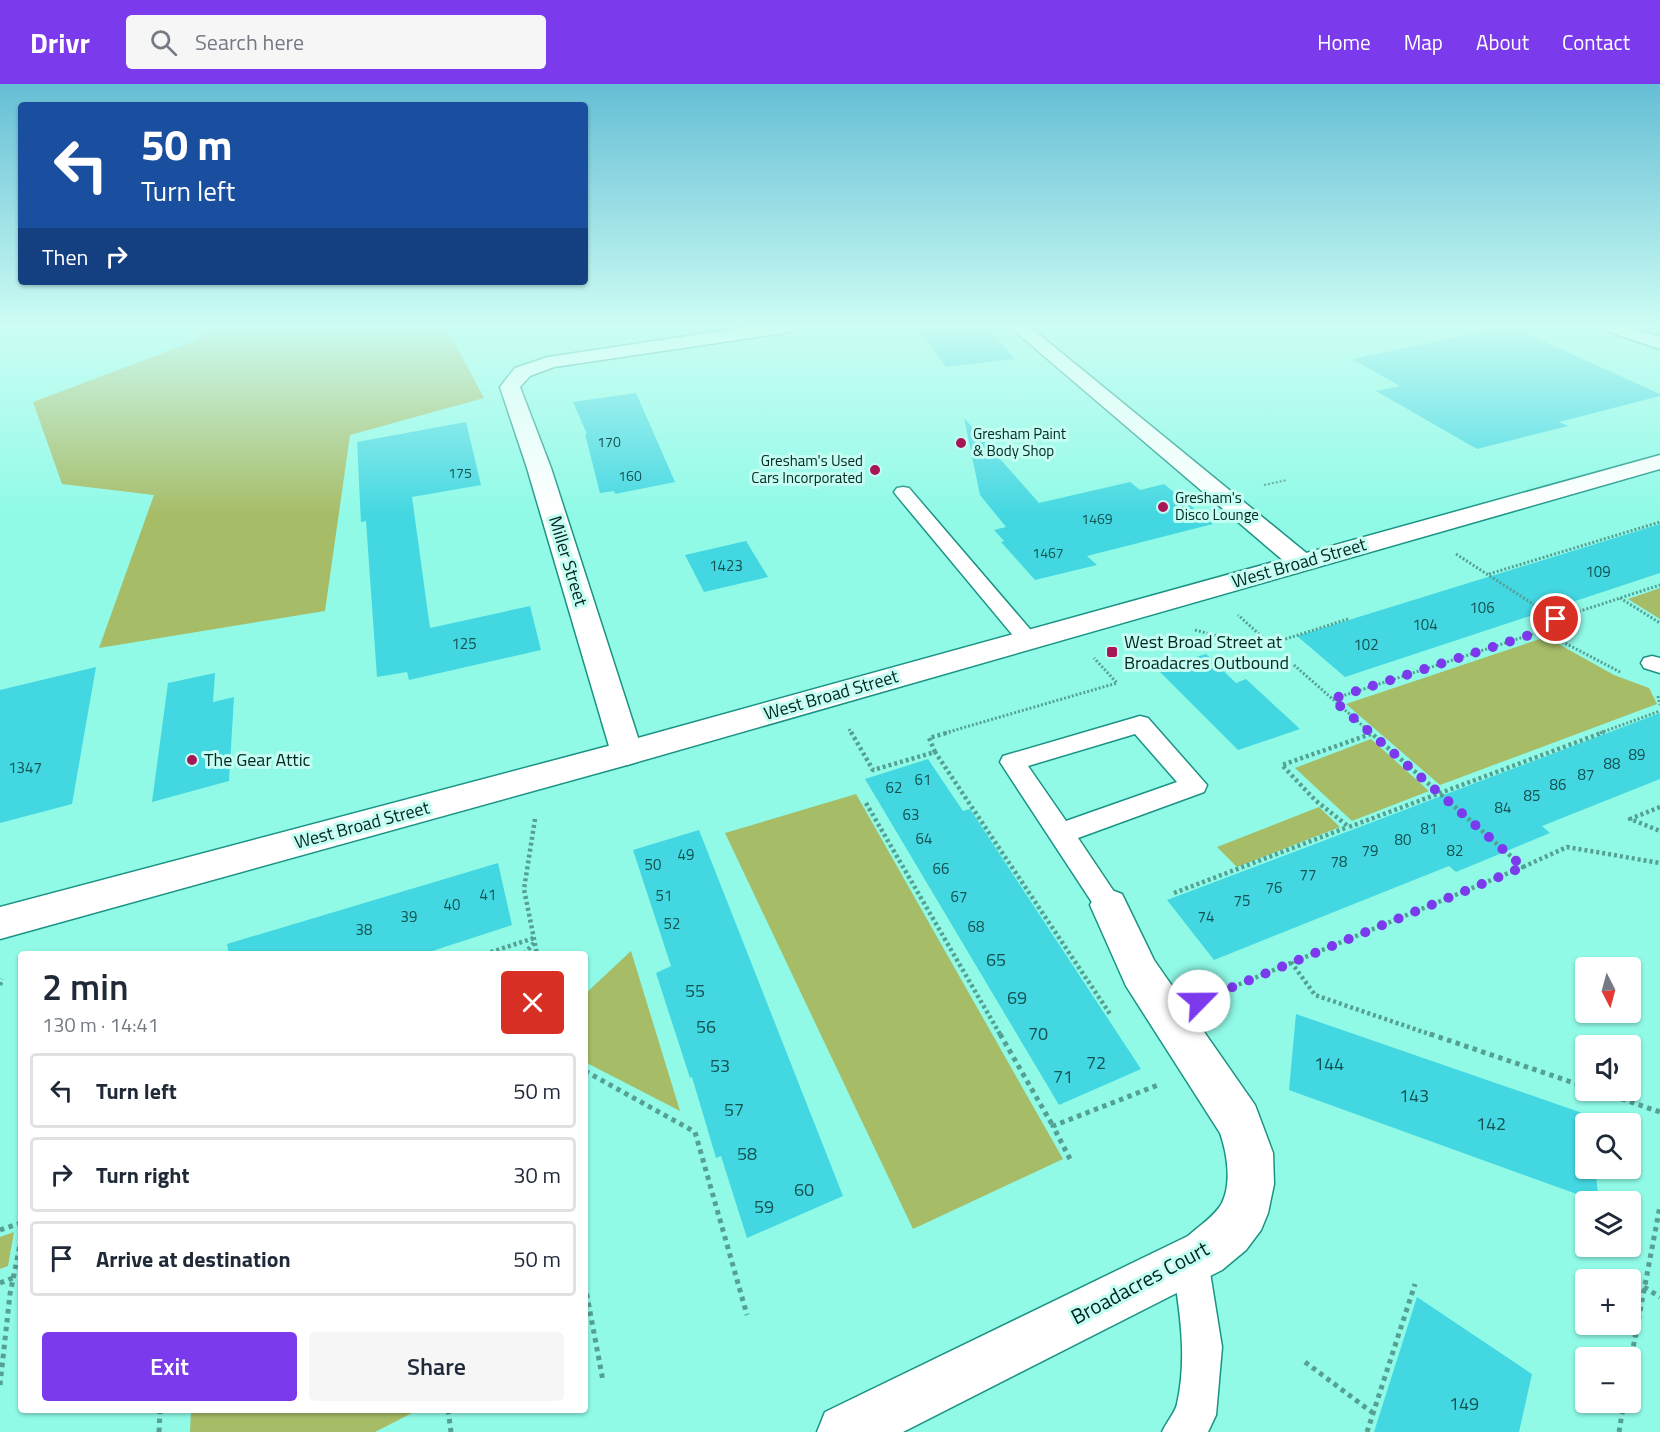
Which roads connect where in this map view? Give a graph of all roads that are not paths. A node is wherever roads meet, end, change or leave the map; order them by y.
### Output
1 (511, 390) edge
2 (1094, 390) edge
3 (1660, 462) edge
4 (903, 492) dead end
5 (1301, 562) junction
6 (1028, 640) junction
7 (627, 753) junction
8 (1060, 834) junction
9 (1109, 905) joint
10 (0, 923) edge
11 (1190, 1260) junction
12 (845, 1432) edge
13 (1182, 1432) edge

1 - 7 street, Miller Street
2 - 5 street
3 - 5 street, West Broad Street
4 - 6 lane
5 - 6 street, West Broad Street
6 - 7 street, West Broad Street
7 - 10 street, West Broad Street
8 - 8 lane
8 - 9 lane
9 - 11 street, Broadacres Court
11 - 12 street, Broadacres Court
11 - 13 lane

